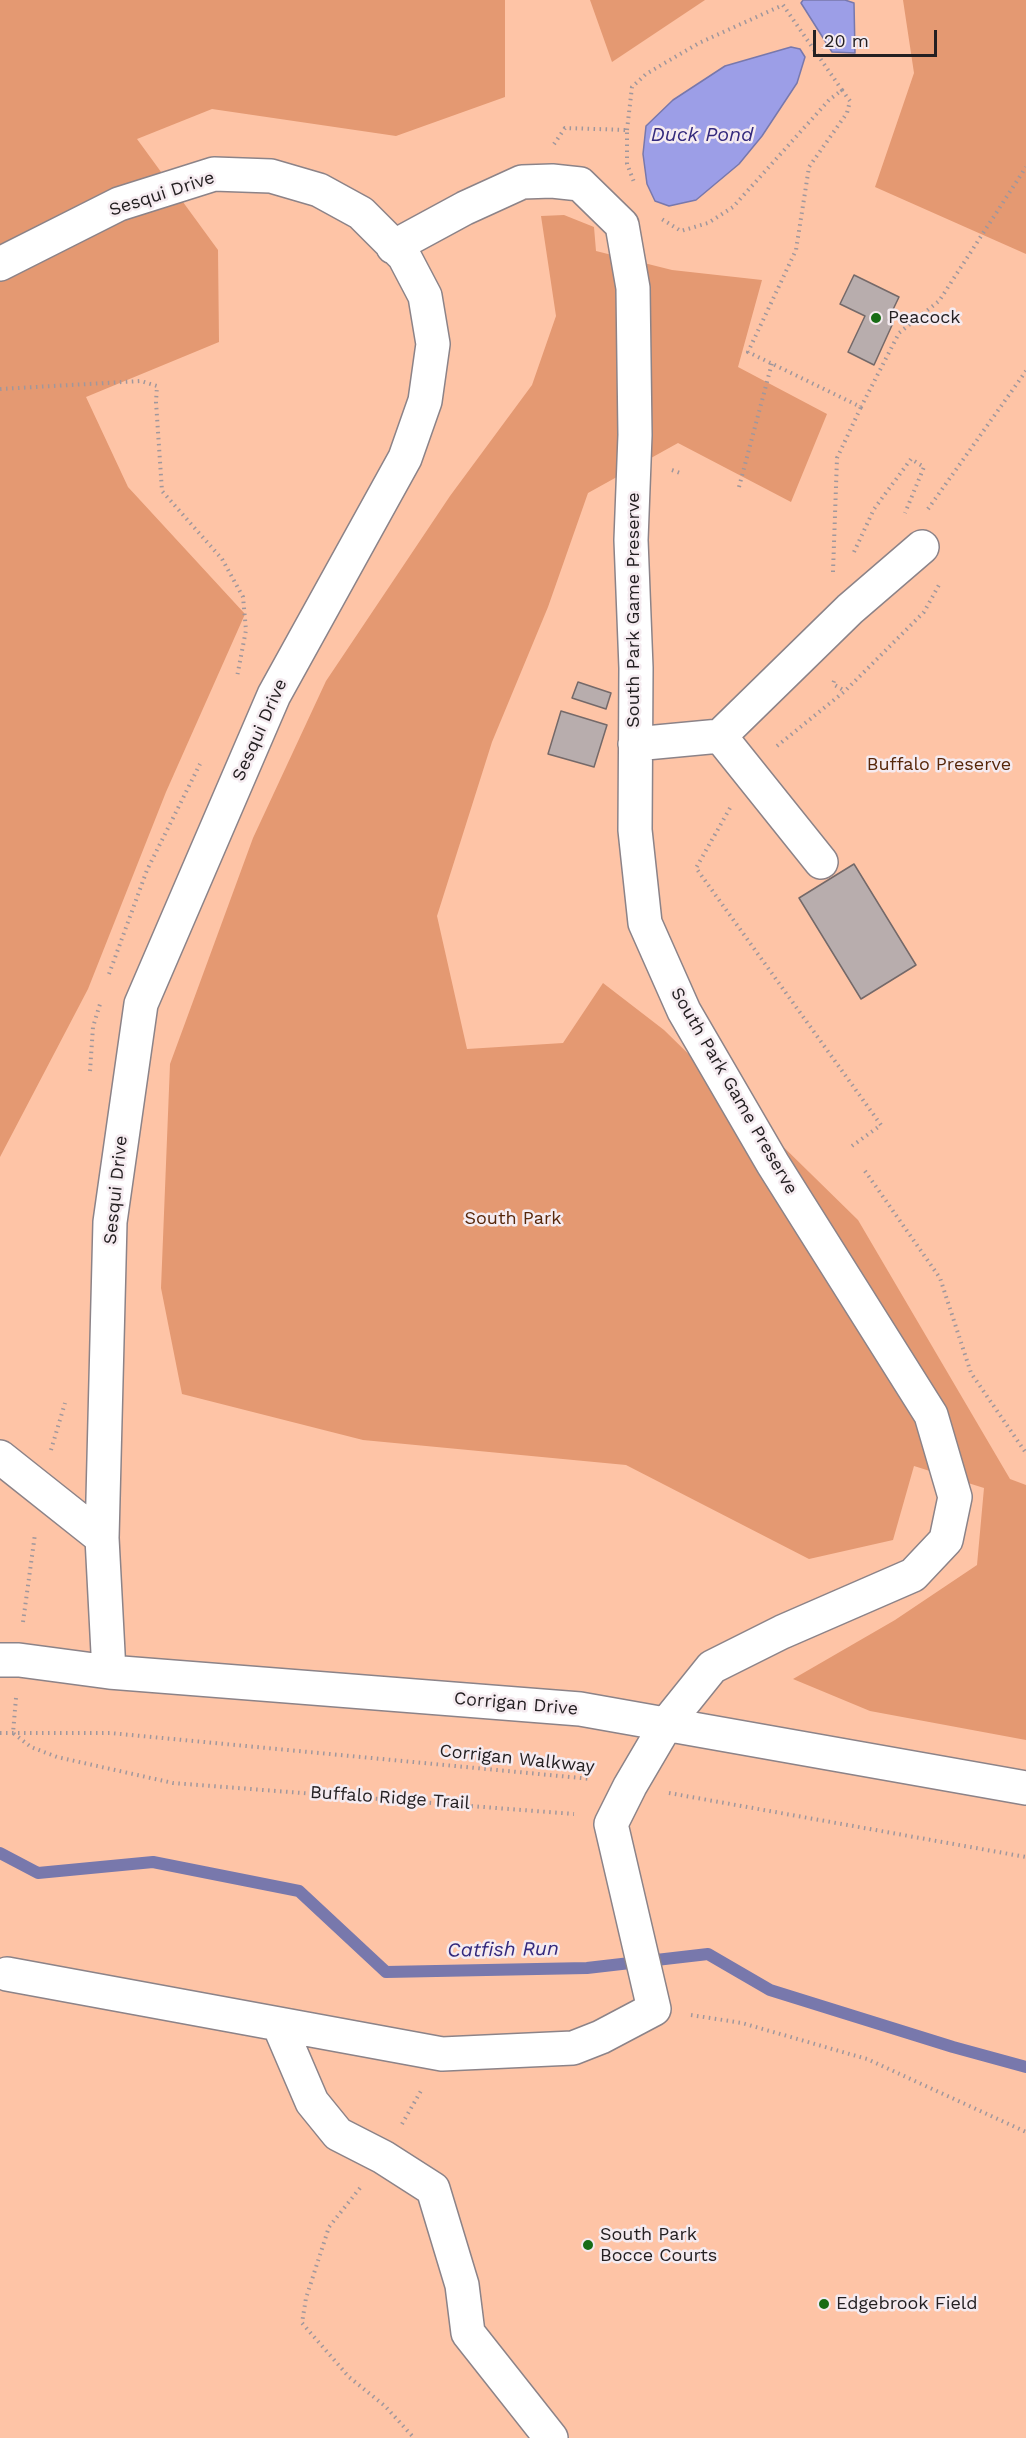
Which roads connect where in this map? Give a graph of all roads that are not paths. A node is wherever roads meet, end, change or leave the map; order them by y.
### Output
1 (393, 248) junction
2 (0, 264) edge
3 (922, 547) dead end
4 (720, 736) junction
5 (635, 744) junction
6 (821, 862) dead end
7 (0, 1457) edge
8 (102, 1538) junction
9 (0, 1660) edge
10 (109, 1672) junction
11 (668, 1723) junction
12 (1026, 1788) edge
13 (7, 1974) dead end
14 (279, 2025) junction
15 (551, 2438) edge

1 - 2 street, Sesqui Drive
1 - 5 street, South Park Game Preserve
1 - 8 street, Sesqui Drive
3 - 4 street
4 - 5 street
4 - 6 street
5 - 11 street, South Park Game Preserve
7 - 8 street
8 - 10 street, Sesqui Drive
9 - 10 street, Corrigan Drive
10 - 11 street, Corrigan Drive
11 - 12 street, Corrigan Drive
11 - 14 street, South Park Game Preserve
13 - 14 street
14 - 15 street

